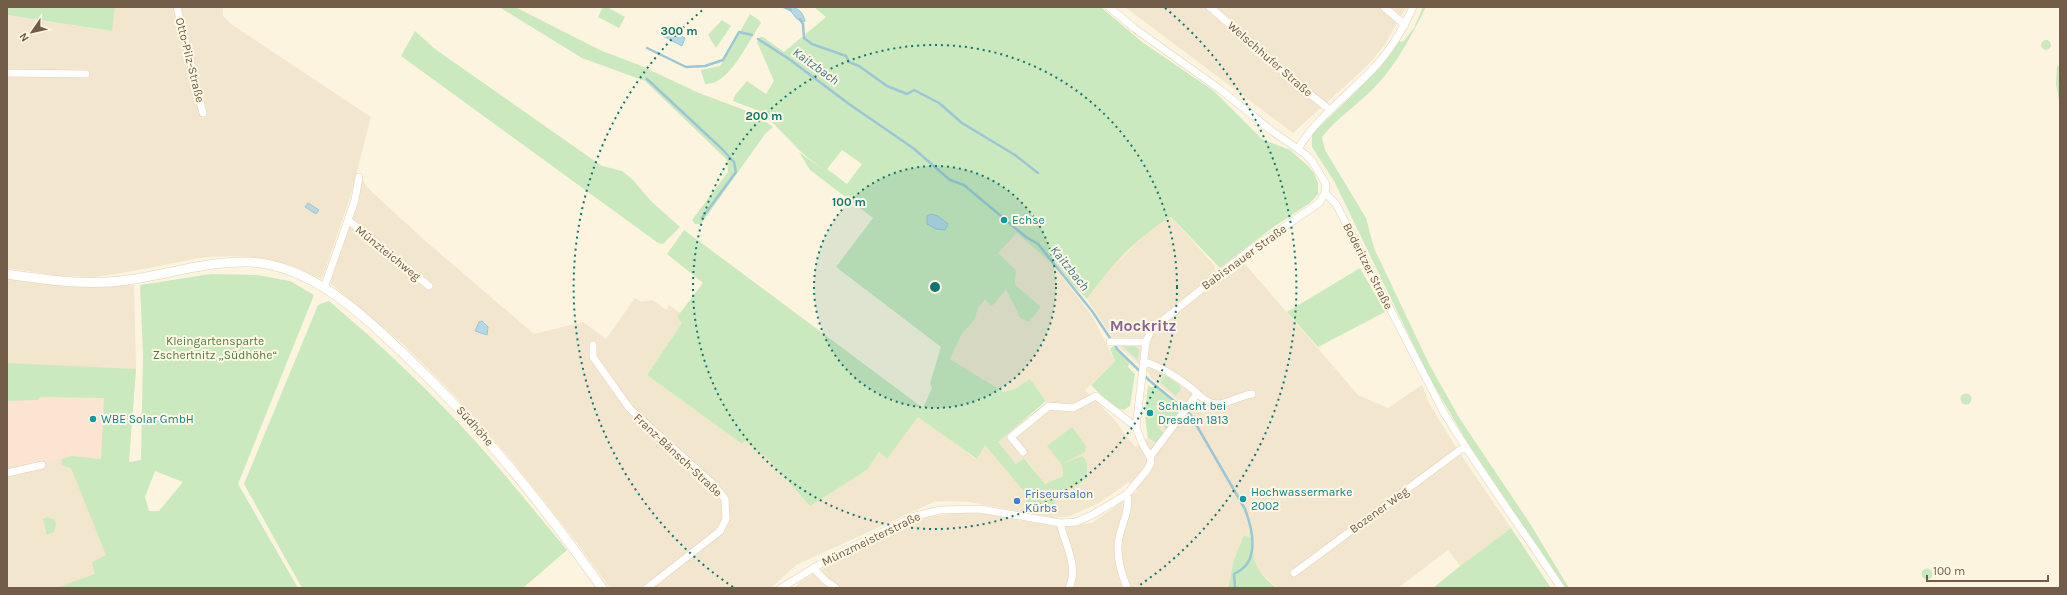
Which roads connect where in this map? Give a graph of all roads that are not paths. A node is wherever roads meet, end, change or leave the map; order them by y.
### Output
1 (177, 7) edge
2 (1109, 7) edge
3 (1210, 7) edge
4 (1384, 7) edge
5 (1413, 7) edge
6 (1405, 25) junction
7 (7, 73) edge
8 (86, 74) dead end
9 (1330, 110) junction
10 (204, 114) dead end
11 (1298, 148) junction
12 (359, 177) dead end
13 (1325, 193) junction
14 (348, 220) junction
15 (7, 274) edge
16 (429, 286) dead end
17 (324, 288) junction
18 (1113, 342) dead end
19 (1146, 342) junction
20 (592, 345) dead end
21 (1145, 362) junction
22 (1197, 394) junction
23 (1252, 394) dead end
24 (1136, 427) junction
25 (1464, 446) junction
26 (1022, 452) dead end
27 (1150, 457) junction
28 (42, 465) dead end
29 (7, 473) edge
30 (1126, 494) junction
31 (1060, 523) junction
32 (813, 568) junction
33 (1294, 573) dead end
34 (602, 588) edge
35 (647, 588) edge
36 (781, 588) edge
37 (836, 588) edge
38 (1069, 588) edge
39 (1127, 588) edge
40 (1560, 588) edge

1 - 10 street, Otto-Pilz-Straße
2 - 11 street, Boderitzer Straße
3 - 9 street, Welschhufer Straße
4 - 6 street
5 - 6 street
6 - 9 street
7 - 8 street
9 - 11 street
11 - 13 street, Boderitzer Straße
12 - 14 street, Münzteichweg
13 - 19 street, Babisnauer Straße
13 - 25 street, Boderitzer Straße
14 - 16 street, Münzteichweg
14 - 17 street, Münzteichweg
15 - 17 street, Südhöhe
17 - 34 street, Südhöhe
18 - 19 street
19 - 21 street
20 - 35 street, Franz-Bänsch-Straße
21 - 22 street
21 - 24 street
22 - 23 street
22 - 27 street, Münzmeisterstraße
24 - 26 street
24 - 27 street
25 - 33 street, Bozener Weg
25 - 40 street, Boderitzer Straße
27 - 30 street, Münzmeisterstraße
28 - 29 street
30 - 31 street, Münzmeisterstraße
30 - 39 street
31 - 32 street, Münzmeisterstraße
31 - 38 street
32 - 36 street, Münzmeisterstraße
32 - 37 street

